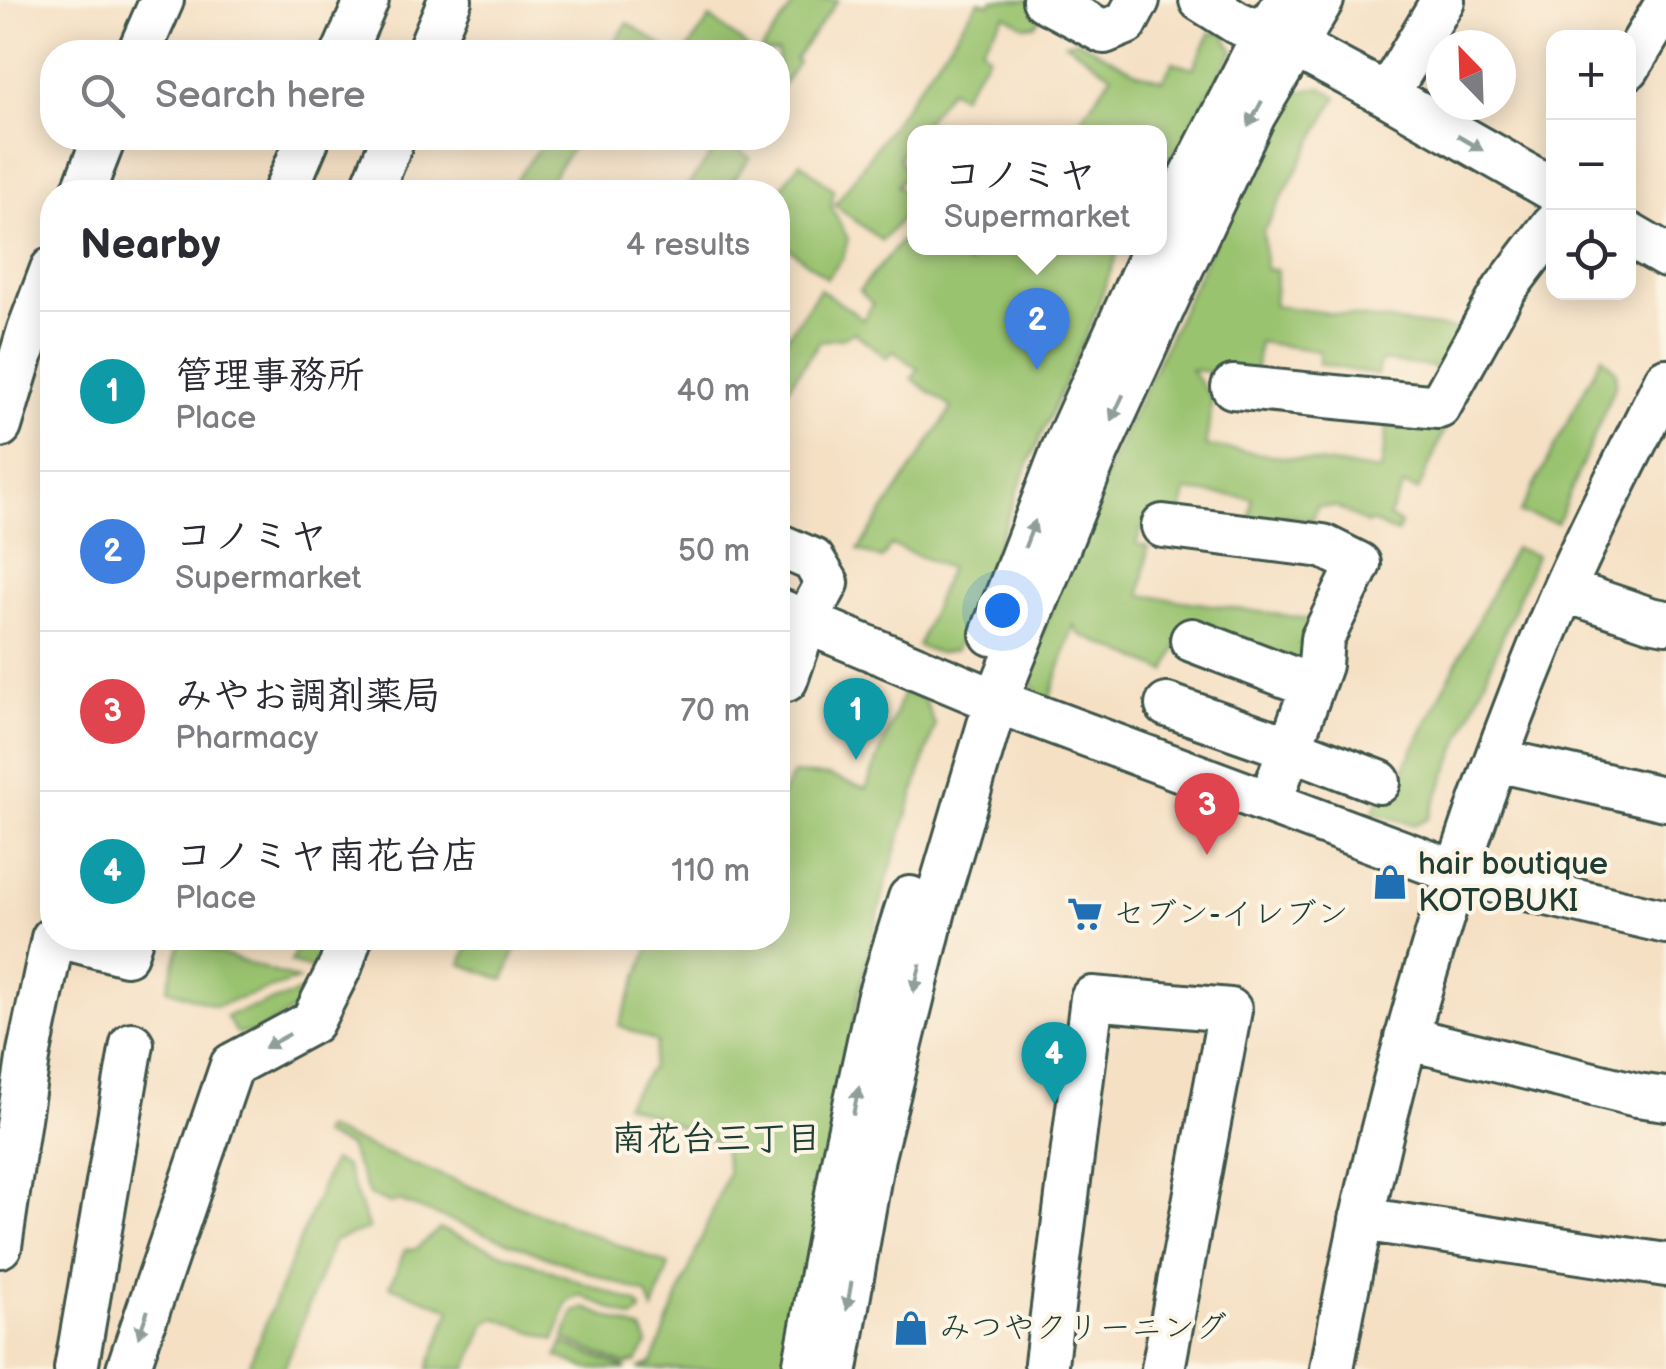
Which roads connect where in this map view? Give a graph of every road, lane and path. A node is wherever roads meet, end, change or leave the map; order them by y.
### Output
1 (162, 0) edge
2 (368, 0) edge
3 (450, 0) edge
4 (1044, 0) edge
5 (1138, 0) edge
6 (1201, 0) edge
7 (1322, 0) edge
8 (1443, 0) edge
9 (1666, 5) edge
10 (1281, 27) edge
11 (144, 40) edge
12 (350, 40) edge
13 (433, 40) edge
14 (1636, 55) edge
15 (1387, 95) junction
16 (99, 150) edge
17 (303, 150) edge
18 (388, 150) edge
19 (88, 180) edge
20 (290, 180) edge
21 (375, 180) edge
22 (1546, 185) edge
23 (1167, 225) edge
24 (1546, 235) edge
25 (1636, 239) edge
26 (1151, 255) edge
27 (1666, 256) edge
28 (40, 298) edge
29 (27, 329) edge
30 (1666, 380) edge
31 (1233, 387) dead end
32 (0, 426) edge
33 (1653, 435) edge
34 (1163, 526) dead end
35 (790, 550) edge
36 (1564, 590) junction
37 (792, 616) edge
38 (1666, 622) edge
39 (1192, 640) dead end
40 (1312, 686) junction
41 (984, 696) junction
42 (1167, 705) dead end
43 (1290, 748) junction
44 (1496, 760) junction
45 (1378, 782) dead end
46 (1666, 799) edge
47 (1270, 802) junction
48 (1458, 873) junction
49 (1666, 922) edge
50 (49, 950) edge
51 (346, 950) edge
52 (1406, 1038) junction
53 (132, 1044) dead end
54 (14, 1050) edge
55 (1666, 1099) edge
56 (1360, 1220) junction
57 (0, 1246) edge
58 (1666, 1265) edge
59 (1046, 1363) dead end
60 (1340, 1368) edge
61 (76, 1369) edge
62 (128, 1369) edge
63 (804, 1369) edge
64 (836, 1369) edge
65 (1164, 1369) edge

1 - 11 street
2 - 12 street
3 - 13 street
4 - 5 street
6 - 10 street
7 - 10 street
8 - 15 street
9 - 14 street
10 - 15 street
10 - 23 street
10 -> 41 street
15 -> 22 street
16 - 19 street
17 - 20 street
18 - 21 street
24 - 31 street
25 - 27 street
41 -> 26 street
28 - 29 street
29 - 32 street
30 - 33 street
33 - 36 street
34 - 40 street
35 - 37 street
36 - 38 street
36 - 44 street
37 - 41 street
39 - 40 street
40 - 43 street
41 - 47 street
63 -> 41 street
41 -> 64 street
42 - 43 street
43 - 45 street
43 - 47 street
44 - 46 street
44 - 48 street
47 - 48 street
48 - 49 street
48 - 52 street
50 - 54 street
51 -> 62 street
52 - 55 street
52 - 56 street
53 - 61 street
54 - 57 street
56 - 58 street
56 - 60 street
59 - 65 street

